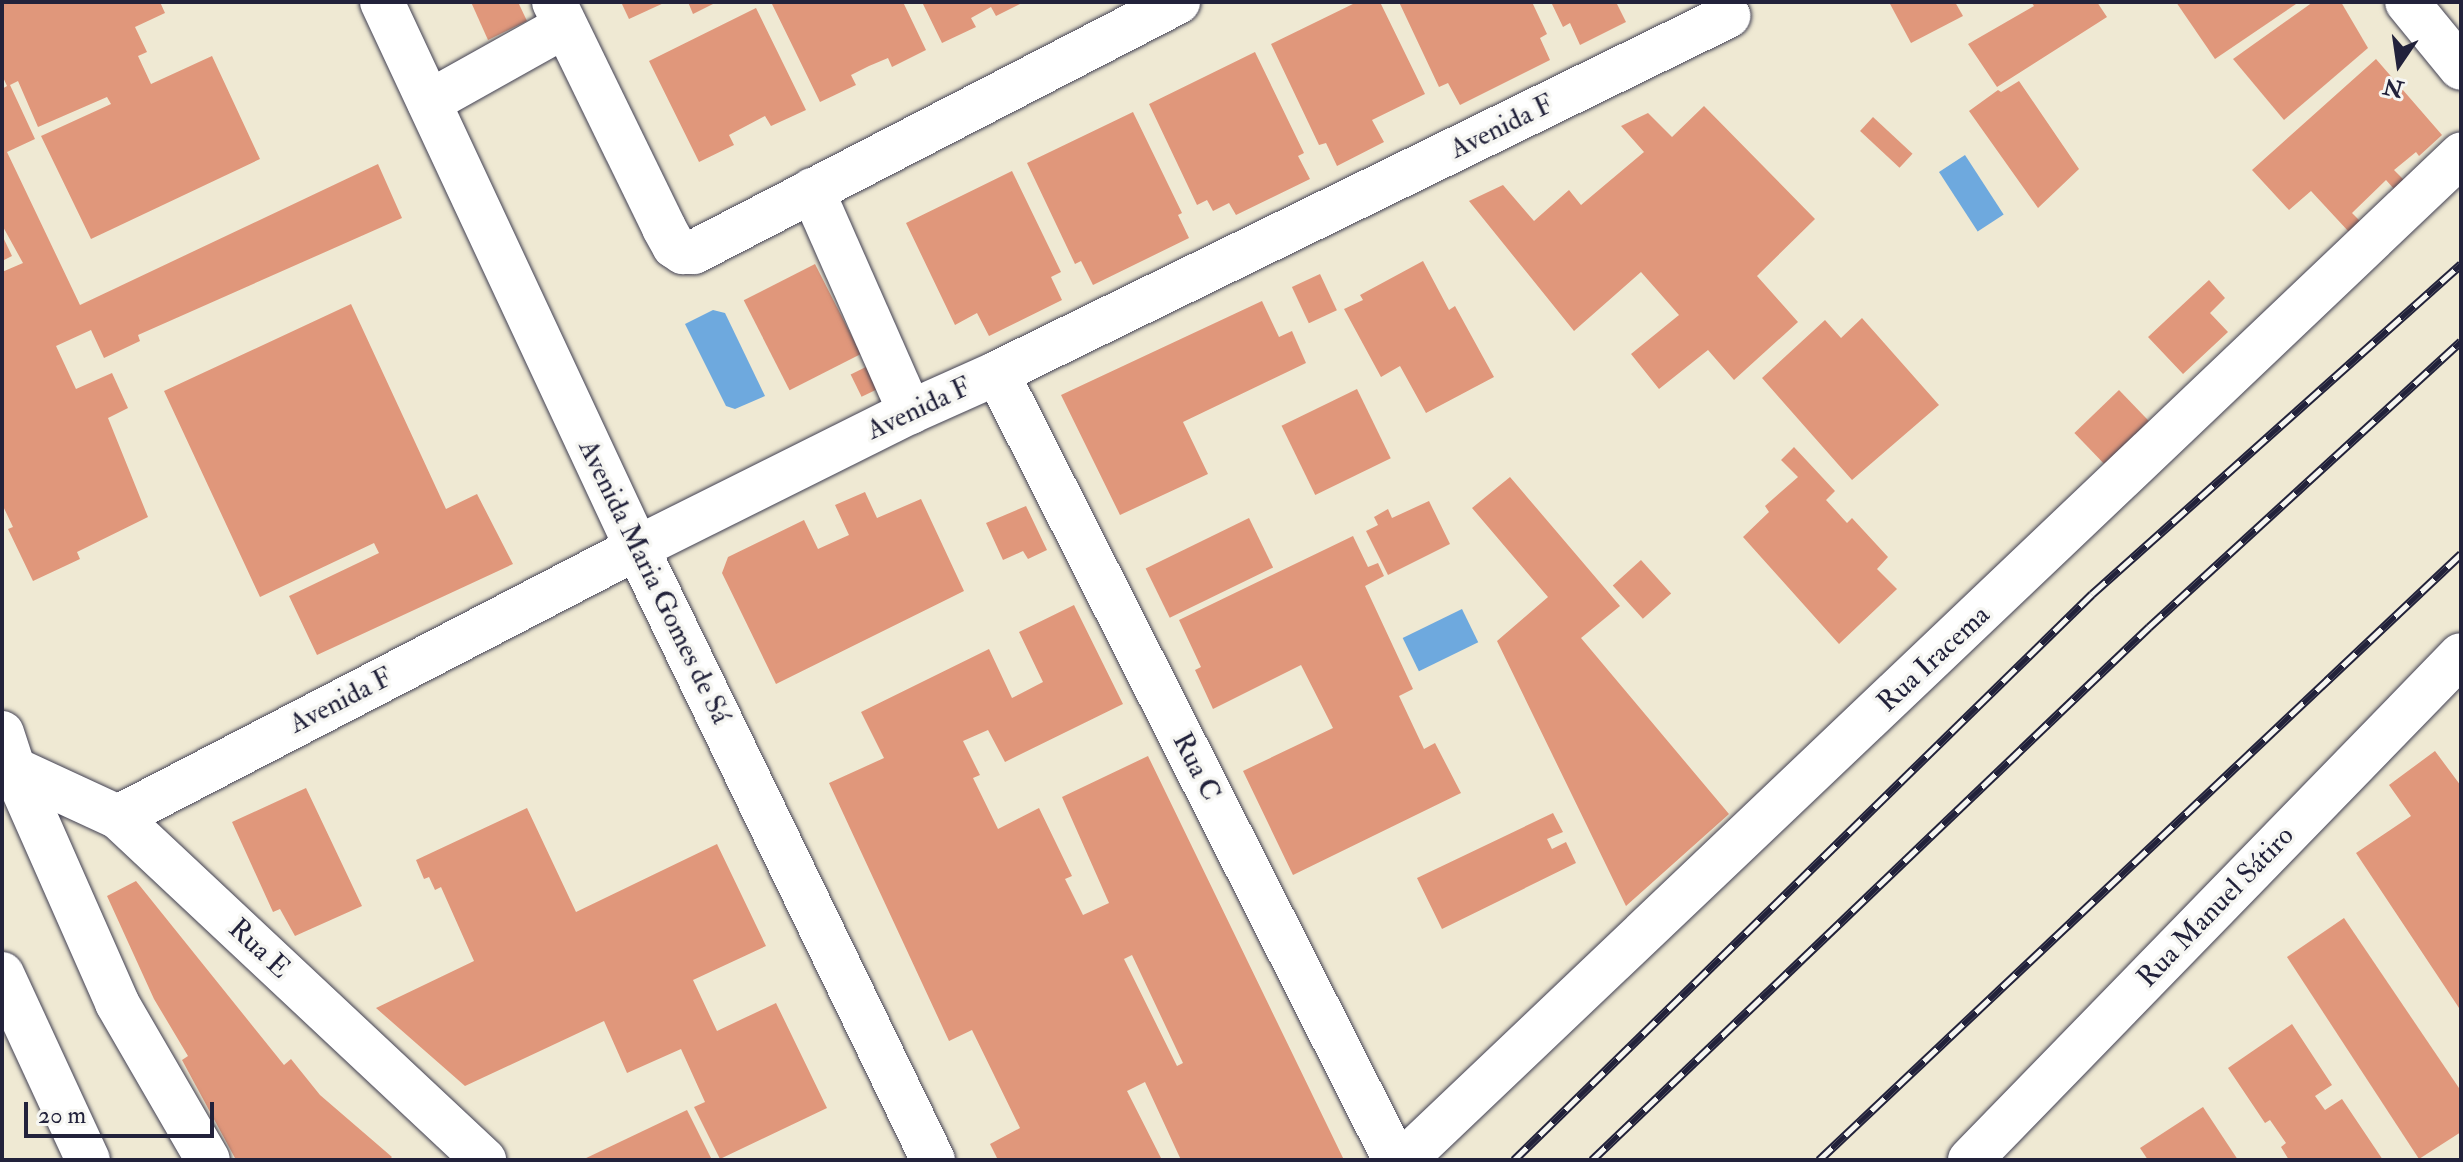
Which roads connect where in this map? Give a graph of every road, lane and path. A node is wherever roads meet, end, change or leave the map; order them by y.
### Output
1 (382, 2) edge
2 (1178, 2) edge
3 (2407, 2) edge
4 (559, 14) edge
5 (1728, 16) dead end
6 (2461, 68) edge
7 (429, 102) junction
8 (2461, 155) edge
9 (812, 190) junction
10 (997, 373) junction
11 (910, 412) junction
12 (637, 548) junction
13 (2461, 655) edge
14 (8, 751) edge
15 (118, 817) junction
16 (2, 974) edge
17 (88, 1160) edge
18 (208, 1160) edge
19 (484, 1160) edge
20 (933, 1160) edge
21 (1395, 1160) edge
22 (1404, 1160) edge
23 (1970, 1160) edge

1 - 7 street, Avenida Maria Gomes de Sá
2 - 9 street
3 - 6 street
4 - 7 street
4 - 9 street
5 - 10 street, Avenida F
7 - 12 street, Avenida Maria Gomes de Sá
8 - 22 street, Rua Iracema
9 - 11 street
10 - 11 street, Avenida F
10 - 21 street, Rua C
11 - 12 street, Avenida F
12 - 15 street, Avenida F
12 - 20 street, Avenida Maria Gomes de Sá
13 - 23 street, Rua Manuel Sátiro
14 - 15 street, Rua E
14 - 18 street
15 - 19 street, Rua E
16 - 17 street

